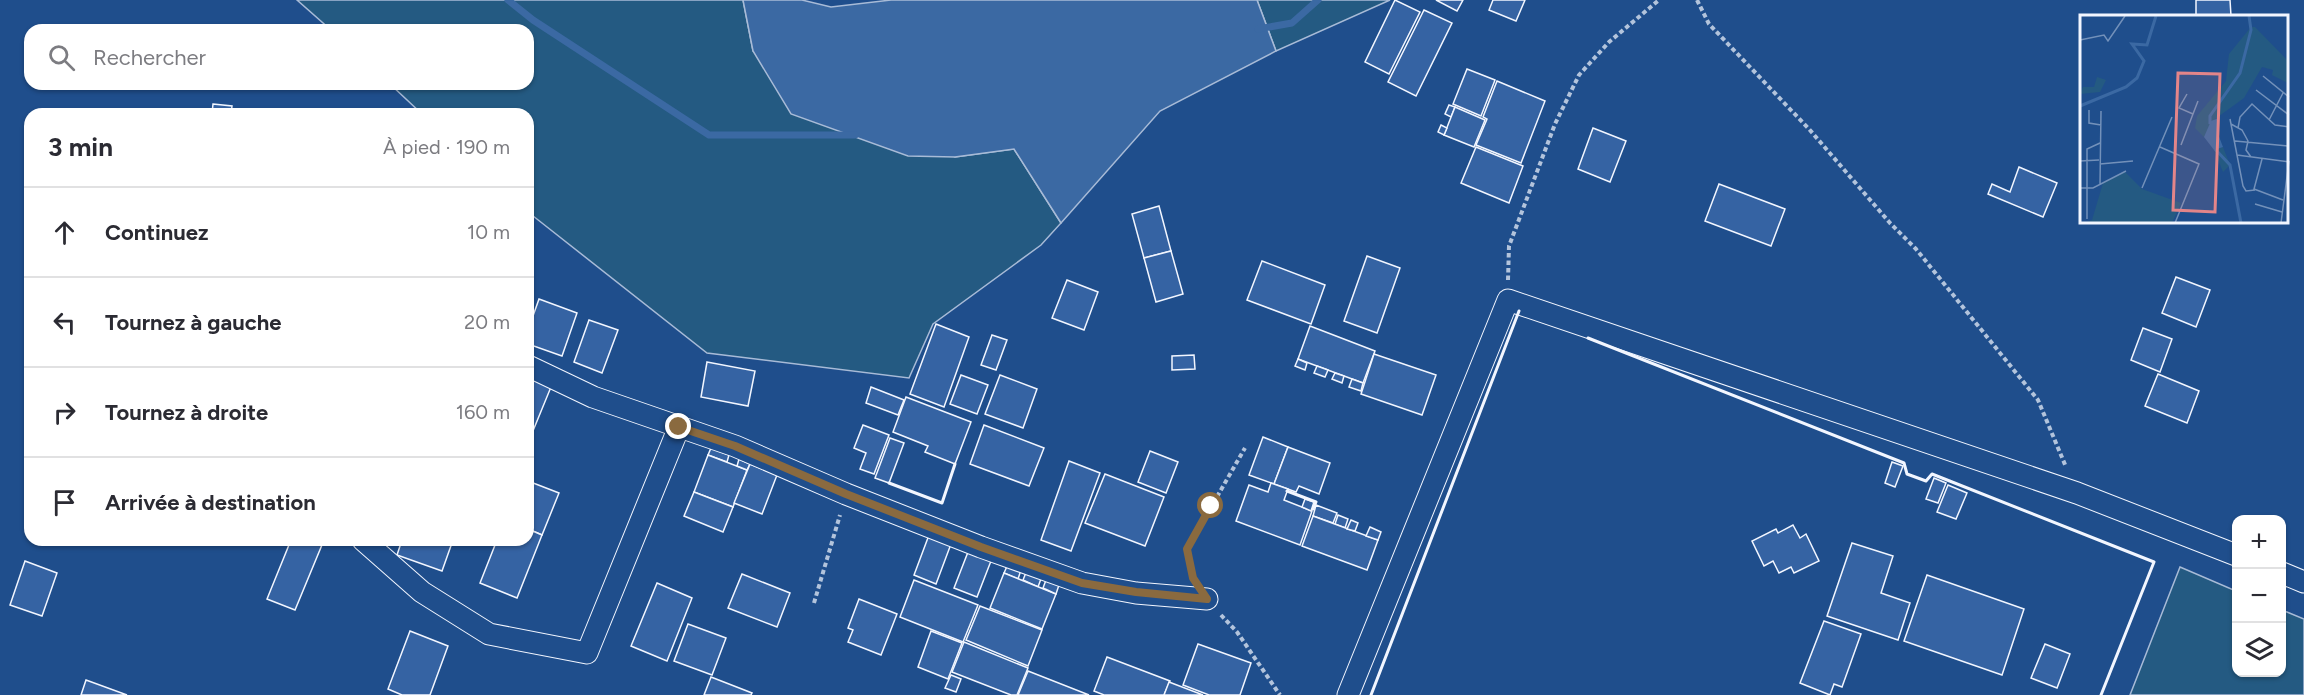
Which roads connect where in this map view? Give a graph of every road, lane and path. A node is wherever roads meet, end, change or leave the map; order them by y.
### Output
1 (1659, 0) edge
2 (1697, 0) edge
3 (1508, 300) junction
4 (534, 369) edge
5 (679, 427) junction
6 (1245, 448) dead end
7 (2078, 493) junction
8 (846, 494) junction
9 (370, 546) edge
10 (2232, 553) edge
11 (2286, 575) edge
12 (2304, 582) edge
13 (1207, 599) junction
14 (814, 603) dead end
15 (1280, 695) edge
16 (1348, 695) edge

1 - 3 path
2 - 7 path
3 - 7 street
3 - 16 street
4 - 5 street
5 - 8 street
5 - 9 street
6 - 13 path
7 - 10 street
8 - 13 street
8 - 14 path
11 - 12 street
13 - 15 path

